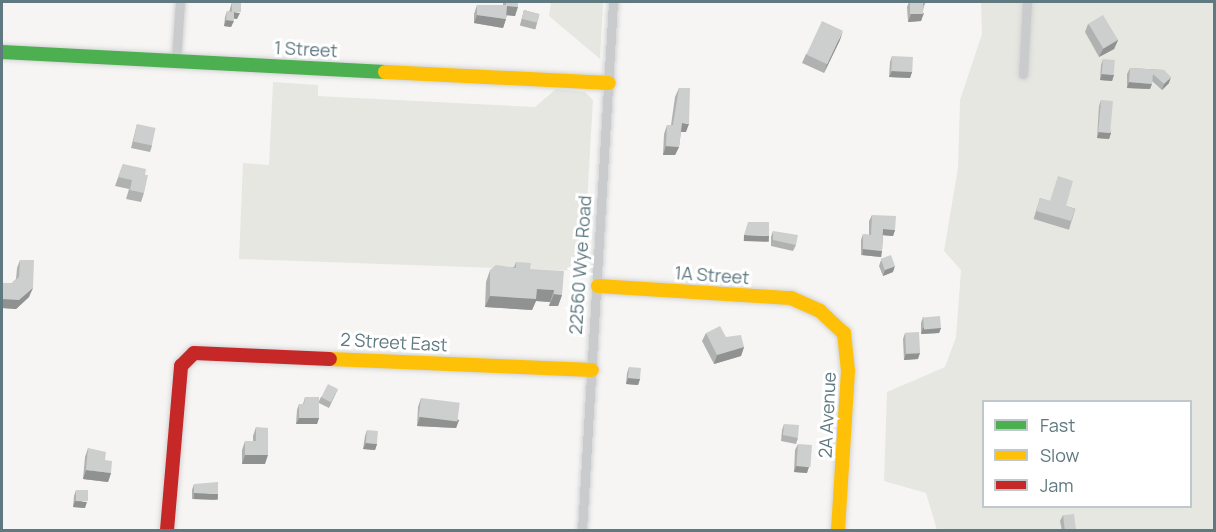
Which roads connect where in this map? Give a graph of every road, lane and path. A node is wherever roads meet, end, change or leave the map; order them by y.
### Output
1 (180, 2) edge
2 (613, 2) edge
3 (1027, 2) edge
4 (2, 52) edge
5 (176, 58) junction
6 (1023, 74) dead end
7 (609, 83) junction
8 (598, 286) junction
9 (820, 311) joint
10 (592, 370) junction
11 (167, 531) edge
12 (582, 531) edge
13 (838, 531) edge

1 - 5 street
2 - 7 street, 22560 Wye Road
3 - 6 street
4 - 5 street, 1 Street
5 - 7 street, 1 Street
7 - 8 street, 22560 Wye Road
8 - 9 street, 1A Street
8 - 10 street, 22560 Wye Road
9 - 13 street, 2A Avenue
10 - 11 street, 2 Street East
10 - 12 street, 22560 Wye Road

